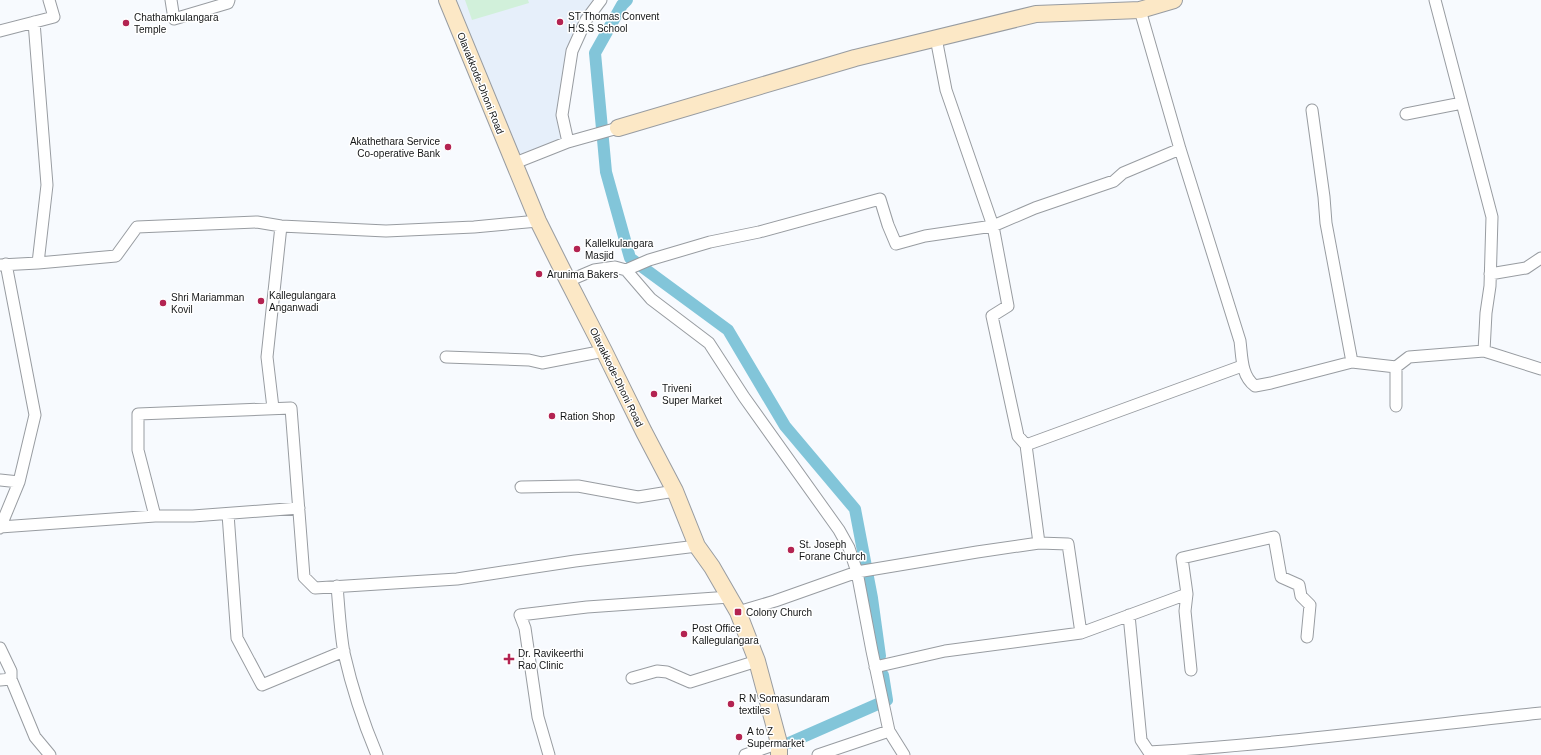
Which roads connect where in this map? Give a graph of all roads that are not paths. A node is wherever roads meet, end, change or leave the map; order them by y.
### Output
1 (49, 0) edge
2 (171, 0) edge
3 (230, 0) edge
4 (447, 0) edge
5 (601, 0) edge
6 (1174, 0) edge
7 (1435, 0) edge
8 (1140, 10) junction
9 (34, 22) junction
10 (0, 31) edge
11 (936, 38) junction
12 (1462, 103) junction
13 (1312, 110) dead end
14 (1406, 114) dead end
15 (618, 128) joint
16 (568, 142) junction
17 (1180, 150) junction
18 (515, 163) junction
19 (538, 221) junction
20 (281, 226) junction
21 (993, 226) junction
22 (1541, 258) edge
23 (38, 263) junction
24 (3, 264) edge
25 (626, 270) junction
26 (1490, 274) junction
27 (568, 281) junction
28 (604, 351) junction
29 (1484, 351) junction
30 (446, 357) dead end
31 (1352, 362) junction
32 (1242, 366) junction
33 (1396, 367) junction
34 (1541, 369) edge
35 (1396, 406) dead end
36 (273, 408) junction
37 (1026, 445) junction
38 (0, 480) edge
39 (19, 482) junction
40 (521, 487) dead end
41 (675, 491) junction
42 (299, 508) junction
43 (228, 514) junction
44 (155, 516) junction
45 (0, 528) edge
46 (1039, 543) junction
47 (697, 546) junction
48 (857, 572) junction
49 (337, 586) junction
50 (1187, 594) junction
51 (730, 597) junction
52 (738, 612) junction
53 (1129, 615) junction
54 (1081, 633) junction
55 (1307, 637) dead end
56 (0, 648) edge
57 (344, 651) junction
58 (757, 662) junction
59 (1191, 670) dead end
60 (876, 672) junction
61 (632, 678) dead end
62 (5, 679) edge
63 (1541, 713) edge
64 (889, 729) junction
65 (779, 749) edge
66 (50, 755) edge
67 (377, 755) edge
68 (549, 755) edge
69 (745, 755) edge
70 (818, 755) edge
71 (904, 755) edge

1 - 9 street
2 - 3 street
4 - 18 main road, Olavakkode-Dhoni Road
5 - 16 street
6 - 8 main road
7 - 12 street
8 - 11 main road
8 - 17 street
9 - 10 street
9 - 23 street
11 - 15 main road
11 - 21 street
12 - 14 street
12 - 26 street
13 - 31 street
15 - 16 street
16 - 18 street
17 - 21 street
17 - 32 street
18 - 19 main road, Olavakkode-Dhoni Road
19 - 20 street
19 - 27 main road, Olavakkode-Dhoni Road
20 - 23 street
20 - 36 street
21 - 25 street
21 - 37 street
22 - 26 street
23 - 24 street
24 - 39 street
25 - 27 street
25 - 48 street
26 - 29 street
27 - 28 main road, Olavakkode-Dhoni Road
28 - 30 street
28 - 41 main road, Olavakkode-Dhoni Road
29 - 33 street
29 - 34 street
31 - 32 street
31 - 33 street
32 - 37 street
33 - 35 street
36 - 42 street
36 - 44 street
37 - 46 street
38 - 39 street
39 - 45 street
40 - 41 street
41 - 47 main road, Olavakkode-Dhoni Road
42 - 43 street
42 - 49 street
43 - 44 street
43 - 57 street
44 - 45 street
46 - 48 street
46 - 54 street
47 - 49 street
47 - 51 main road, Olavakkode-Dhoni Road
48 - 52 street
48 - 60 street
49 - 57 street
50 - 53 street
50 - 55 street
50 - 59 street
51 - 52 main road, Olavakkode-Dhoni Road
51 - 68 street
52 - 58 main road, Olavakkode-Dhoni Road
53 - 54 street
53 - 63 street
54 - 60 street
56 - 62 street
57 - 67 street
58 - 61 street
58 - 65 main road, Olavakkode-Dhoni Road
60 - 64 street
62 - 66 street
64 - 70 street
64 - 71 street
65 - 69 street

